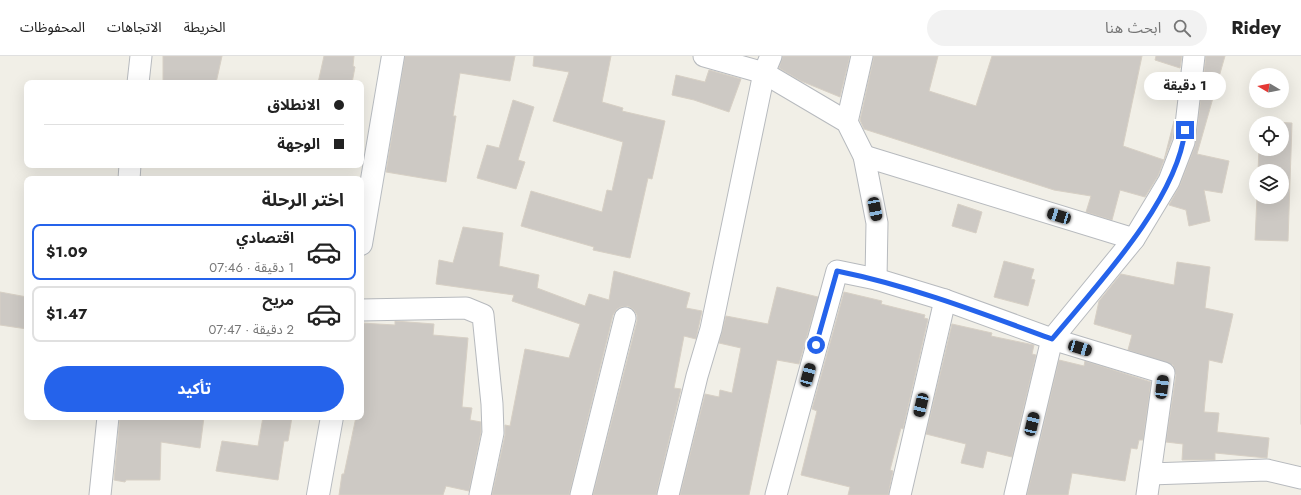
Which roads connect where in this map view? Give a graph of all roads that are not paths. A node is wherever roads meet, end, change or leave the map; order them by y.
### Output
1 (141, 56) edge
2 (393, 56) edge
3 (704, 56) edge
4 (862, 56) edge
5 (1194, 56) edge
6 (767, 65) edge
7 (138, 80) edge
8 (847, 122) junction
9 (864, 156) junction
10 (364, 226) edge
11 (1134, 239) junction
12 (876, 279) junction
13 (945, 300) junction
14 (364, 310) edge
15 (625, 318) dead end
16 (1052, 339) junction
17 (108, 420) edge
18 (331, 420) edge
19 (1150, 474) junction
20 (1301, 478) edge
21 (100, 495) edge
22 (318, 495) edge
23 (480, 495) edge
24 (581, 495) edge
25 (668, 495) edge
26 (776, 495) edge
27 (900, 495) edge
28 (1015, 495) edge
29 (1147, 495) edge

1 - 7 street
2 - 10 main road
3 - 6 street
4 - 8 street
5 - 11 street
6 - 8 street
6 - 25 street
8 - 9 street
9 - 11 street
9 - 12 street
11 - 16 street
12 - 13 street
12 - 26 street
13 - 16 street
13 - 27 street
14 - 23 street
15 - 24 street
16 - 19 street
16 - 28 street
17 - 21 street
18 - 22 main road
19 - 20 street
19 - 29 street

